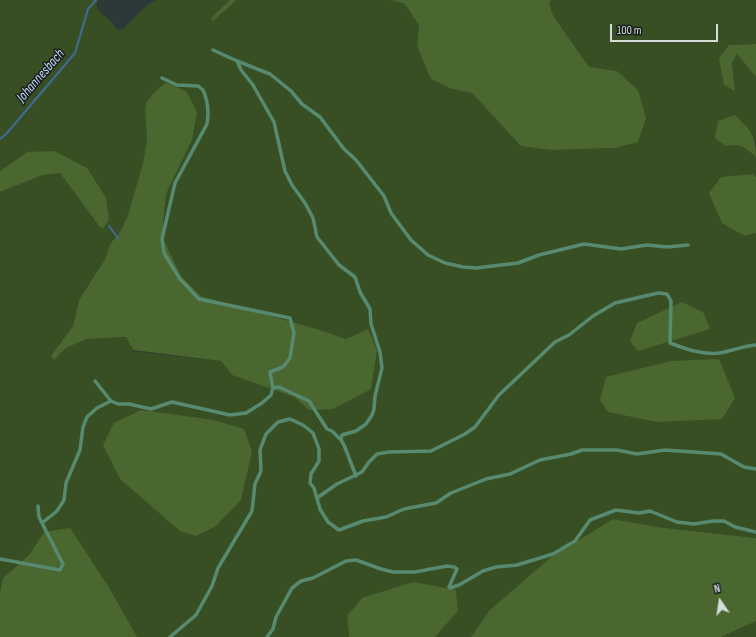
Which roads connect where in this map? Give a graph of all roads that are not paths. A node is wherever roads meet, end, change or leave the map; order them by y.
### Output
1 (213, 50) dead end
2 (236, 61) junction
3 (162, 78) dead end
4 (688, 245) dead end
5 (756, 345) edge
6 (95, 381) dead end
7 (273, 388) junction
8 (111, 401) junction
9 (341, 440) junction
10 (756, 469) edge
11 (356, 476) junction
12 (317, 498) junction
13 (38, 506) dead end
14 (42, 523) junction
15 (756, 532) edge
16 (0, 559) edge
17 (170, 637) edge
18 (267, 637) edge

1 - 2 lane
2 - 4 lane
2 - 9 lane
3 - 7 lane
5 - 11 lane
6 - 8 lane
7 - 8 lane
7 - 9 lane
8 - 14 lane
9 - 11 lane
10 - 12 lane
11 - 12 lane
12 - 17 lane
13 - 14 lane
14 - 16 lane
15 - 18 lane

